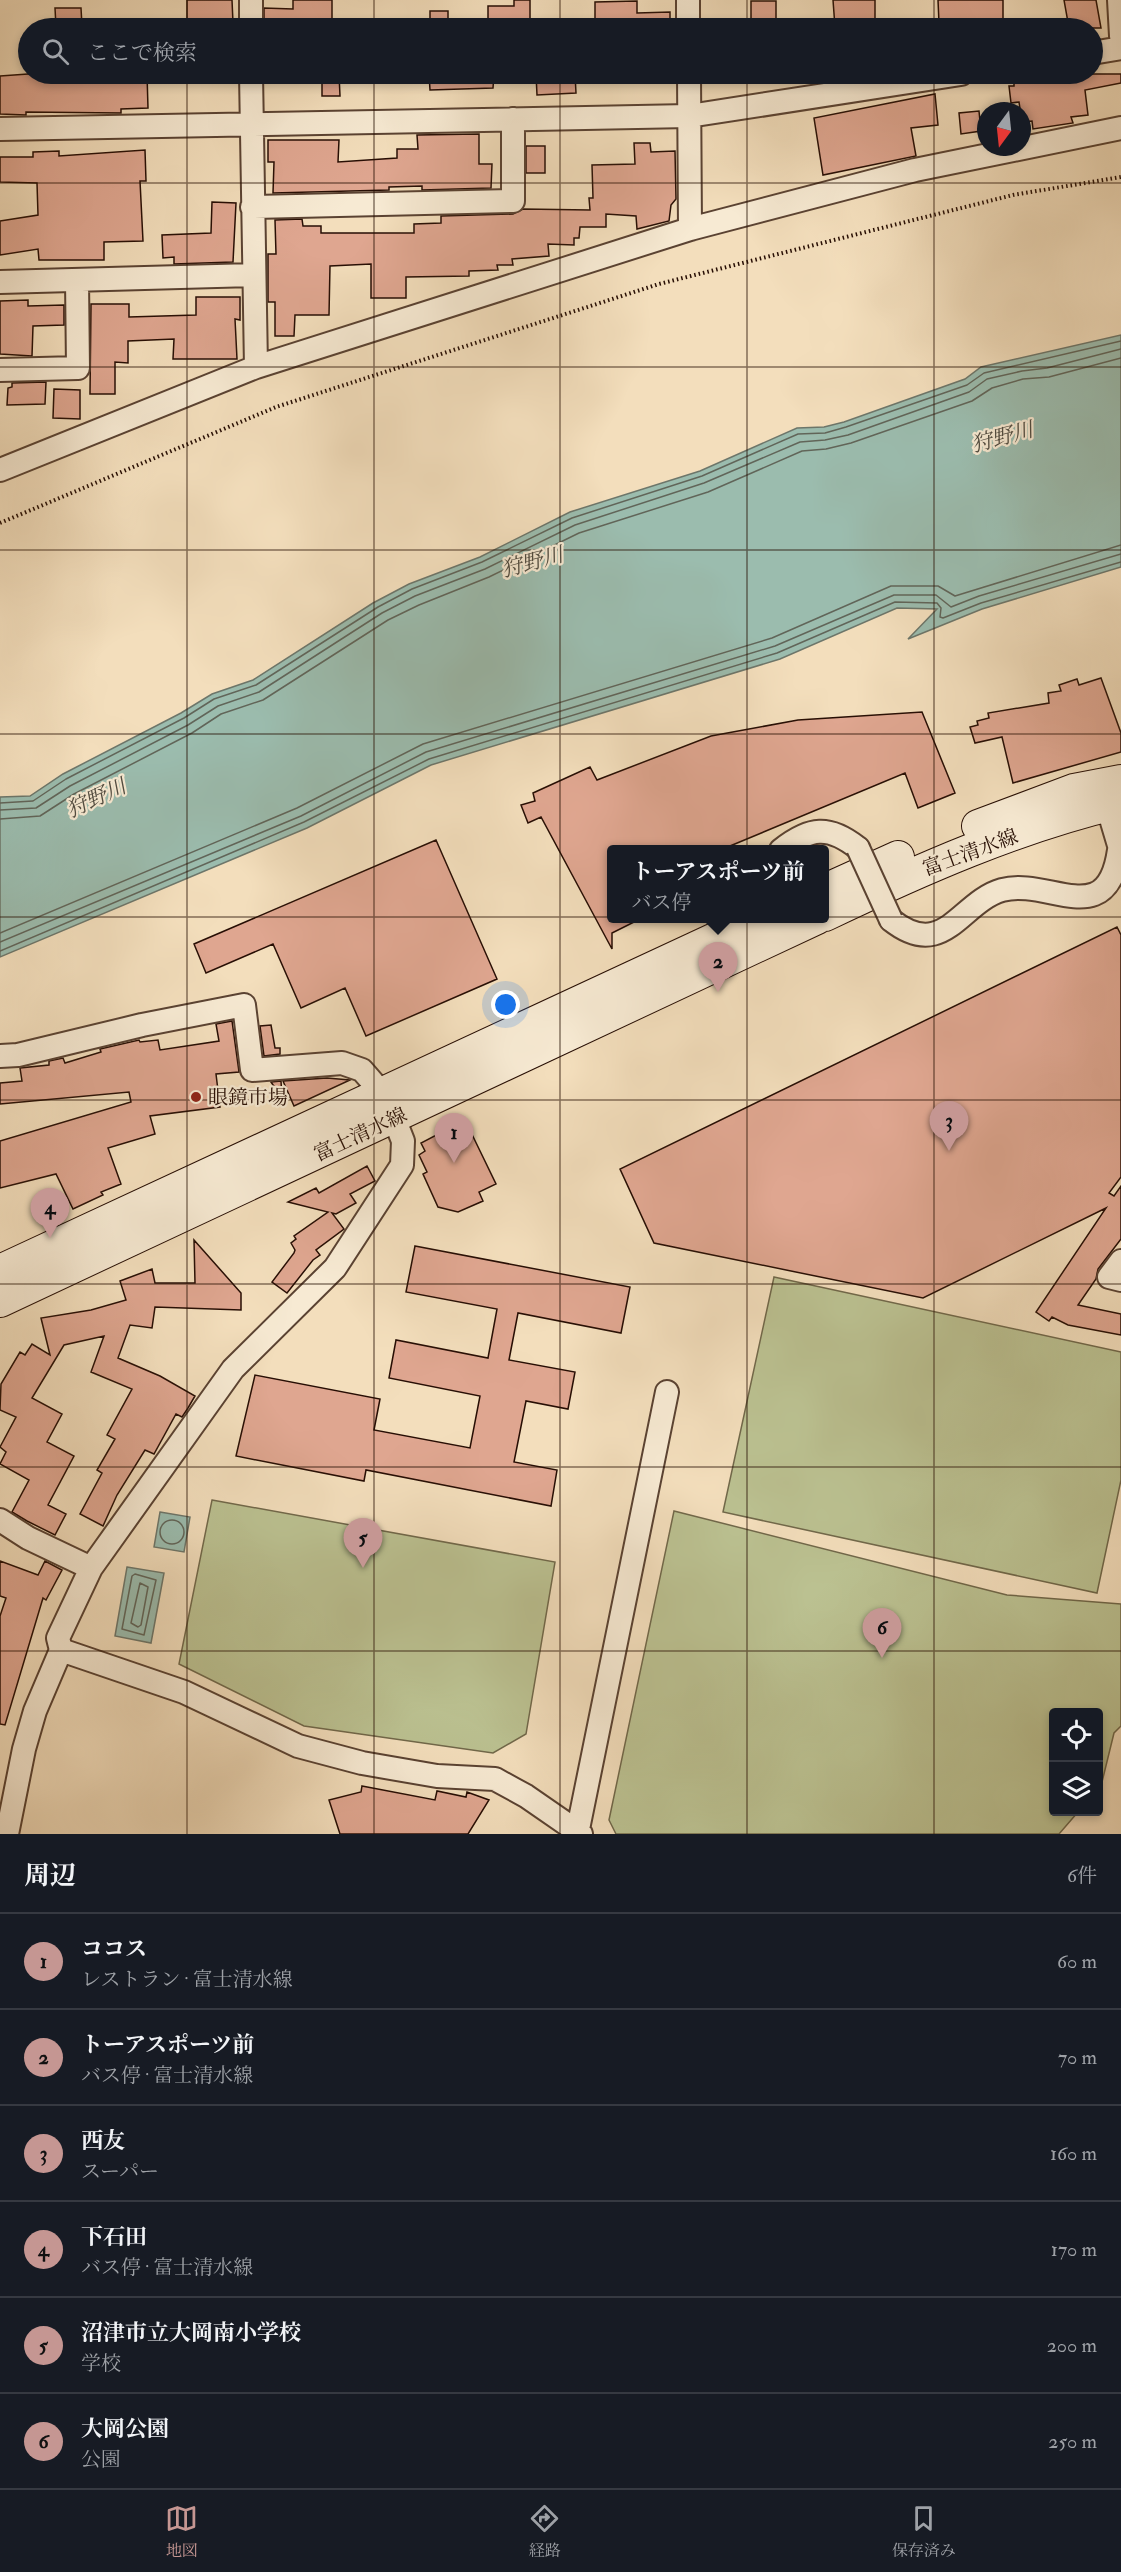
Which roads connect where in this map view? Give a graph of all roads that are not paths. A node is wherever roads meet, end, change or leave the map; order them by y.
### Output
1 (251, 0) edge
2 (688, 0) edge
3 (1119, 0) edge
4 (251, 18) edge
5 (688, 18) edge
6 (1121, 36) edge
7 (1121, 48) edge
8 (1103, 51) edge
9 (251, 84) edge
10 (689, 84) edge
11 (896, 84) edge
12 (689, 116) junction
13 (513, 119) junction
14 (251, 124) junction
15 (1121, 128) edge
16 (0, 129) edge
17 (252, 207) junction
18 (690, 230) junction
19 (253, 275) junction
20 (77, 280) junction
21 (0, 282) edge
22 (256, 368) junction
23 (0, 370) edge
24 (0, 470) edge
25 (1116, 796) edge
26 (787, 845) edge
27 (1120, 851) edge
28 (829, 888) edge
29 (829, 913) edge
30 (806, 923) edge
31 (732, 925) edge
32 (0, 1056) edge
33 (388, 1106) junction
34 (1121, 1261) edge
35 (0, 1271) edge
36 (1121, 1281) edge
37 (0, 1301) edge
38 (667, 1392) dead end
39 (0, 1520) edge
40 (91, 1568) junction
41 (61, 1650) junction
42 (7, 1834) edge
43 (579, 1834) edge

1 - 4 street
2 - 5 street
3 - 6 street
7 - 8 street
9 - 14 street
10 - 12 street
11 - 12 street
12 - 13 street
12 - 18 street
13 - 14 street
13 - 17 street
14 - 16 street
14 - 17 street
15 - 18 street
17 - 19 street
18 - 22 street
19 - 20 street
19 - 22 street
20 - 21 street
20 - 23 street
22 - 24 street
25 - 27 street
25 - 28 main road, 富士清水線
25 - 29 main road, 富士清水線
26 - 27 street, bridge
30 - 33 main road, 富士清水線
31 - 33 main road, 富士清水線
32 - 33 street
33 - 35 main road, 富士清水線
33 - 37 main road, 富士清水線
33 - 40 street
34 - 36 street
38 - 43 street
39 - 40 street
40 - 41 street
41 - 42 street
41 - 43 street

